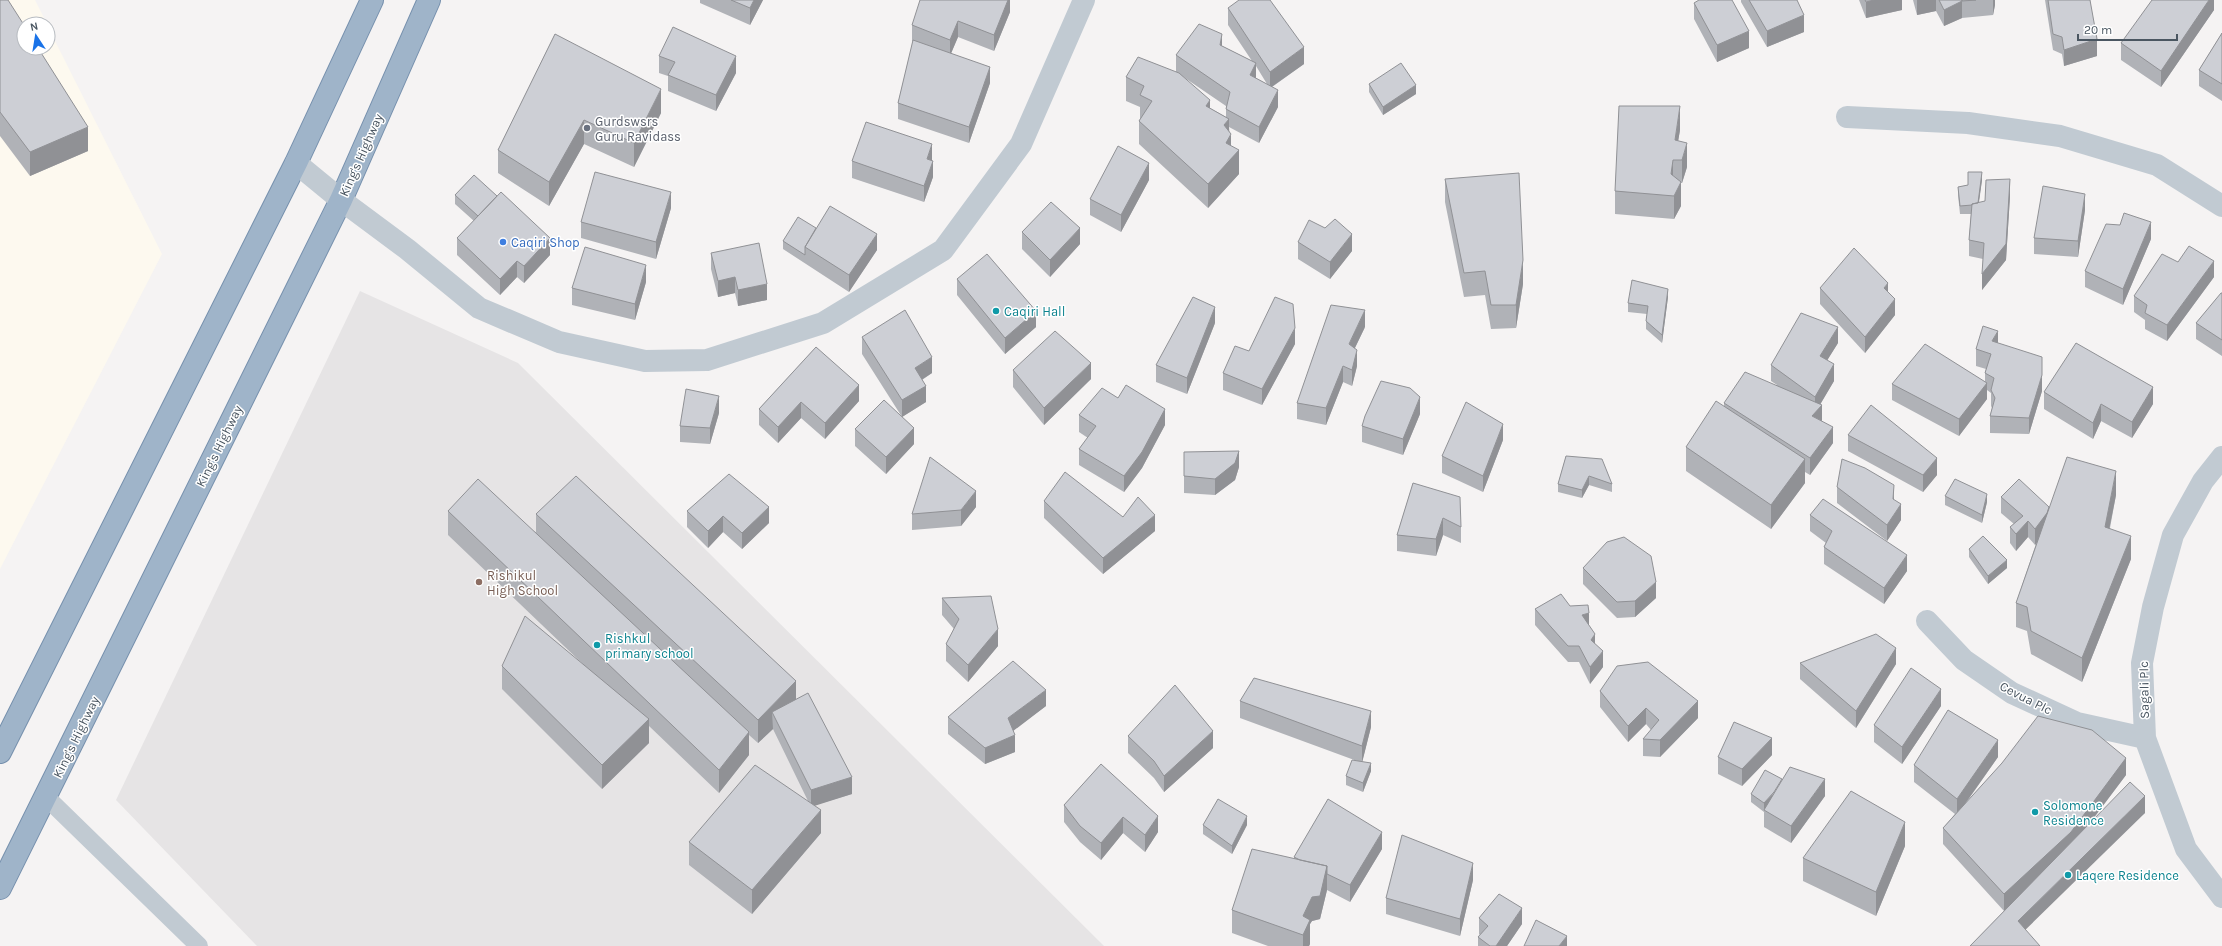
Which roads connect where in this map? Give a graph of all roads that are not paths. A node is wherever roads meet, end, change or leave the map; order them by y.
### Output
1 (372, 0) edge
2 (429, 0) edge
3 (1084, 0) edge
4 (1847, 117) dead end
5 (296, 163) junction
6 (340, 200) junction
7 (2222, 206) edge
8 (2222, 457) edge
9 (1927, 621) dead end
10 (2145, 738) junction
11 (0, 752) edge
12 (46, 797) junction
13 (0, 888) edge
14 (2222, 897) edge
15 (199, 946) edge

1 - 5 highway
2 - 6 highway, King's Highway
3 - 6 street
4 - 7 street
5 - 6 street
5 - 11 highway
6 - 12 highway, King's Highway
8 - 10 street, Sagali Plc
9 - 10 street, Cevua Plc
10 - 14 street, Sagali Plc
12 - 13 highway, King's Highway
12 - 15 lane

